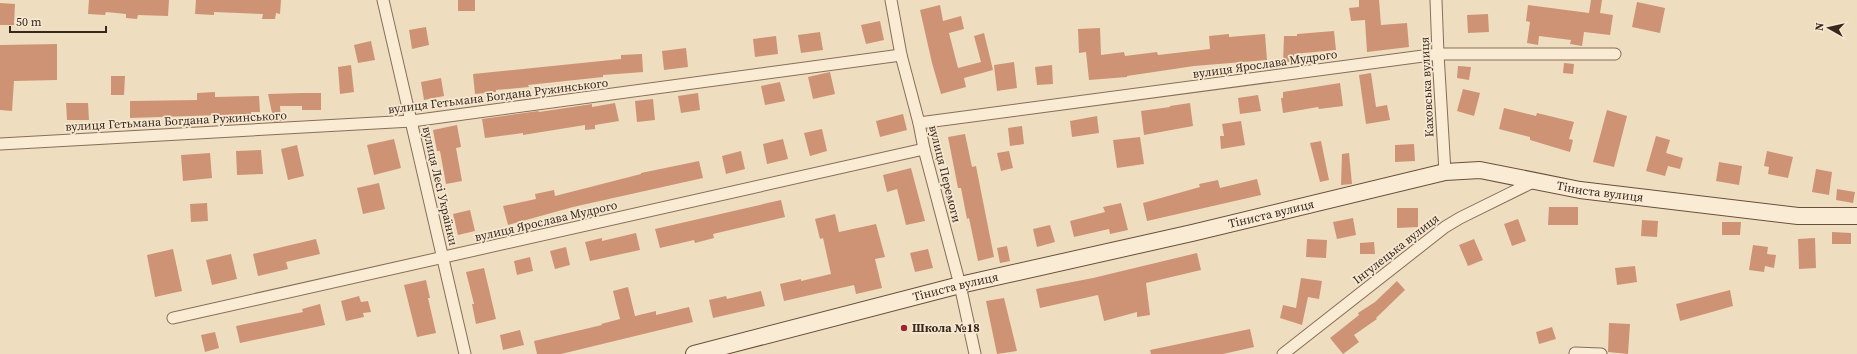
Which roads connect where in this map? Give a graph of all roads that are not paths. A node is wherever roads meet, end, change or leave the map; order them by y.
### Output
1 (384, 0) edge
2 (891, 0) edge
3 (1436, 0) edge
4 (1438, 54) junction
5 (1615, 54) dead end
6 (901, 55) junction
7 (412, 121) junction
8 (920, 123) junction
9 (0, 144) edge
10 (924, 148) junction
11 (1445, 172) junction
12 (1535, 181) junction
13 (1857, 216) edge
14 (443, 258) junction
15 (960, 286) junction
16 (173, 318) dead end
17 (718, 352) edge
18 (465, 354) edge
19 (694, 354) edge
20 (975, 354) edge
21 (1283, 354) edge
22 (1575, 354) edge
23 (1601, 354) edge

1 - 7 street, вулиця Лесі Українки
2 - 6 street, вулиця Перемоги
3 - 4 street, Каховська вулиця
4 - 5 street, вулиця Ярослава Мудрого
4 - 8 street, вулиця Ярослава Мудрого
4 - 11 street, Каховська вулиця
6 - 7 street, вулиця Гетьмана Богдана Ружинського
6 - 8 street, вулиця Перемоги
7 - 9 street, вулиця Гетьмана Богдана Ружинського
7 - 14 street, вулиця Лесі Українки
8 - 10 street, вулиця Перемоги
10 - 14 street, вулиця Ярослава Мудрого
10 - 15 street, вулиця Перемоги
11 - 12 street, Тіниста вулиця
11 - 15 street, Тіниста вулиця
12 - 13 street, Тіниста вулиця
12 - 21 street, Інгулецька вулиця
14 - 16 street, вулиця Ярослава Мудрого
14 - 18 street, вулиця Лесі Українки
15 - 17 street, Тіниста вулиця
15 - 20 street, вулиця Перемоги
17 - 19 street, Тіниста вулиця
22 - 23 street

